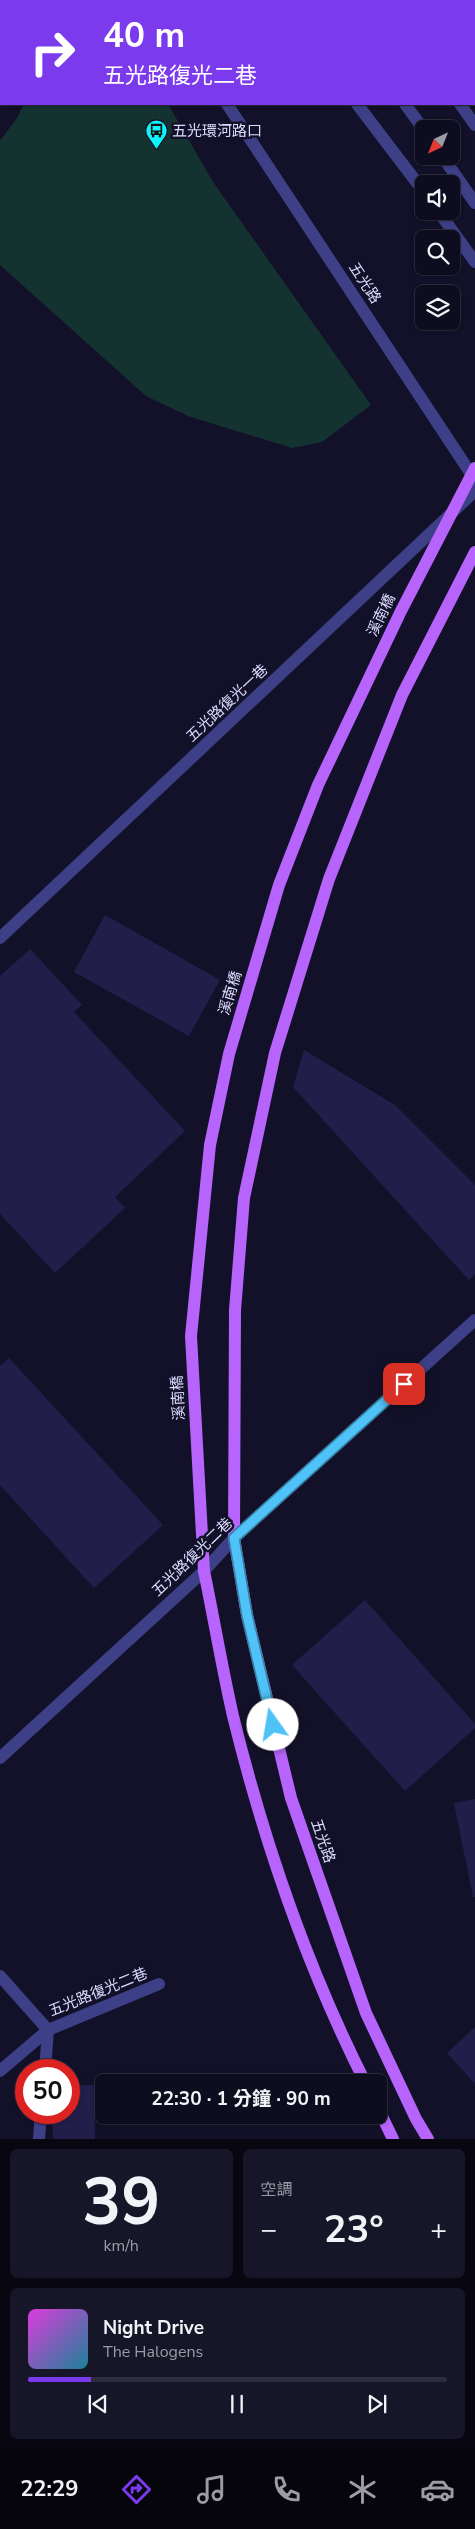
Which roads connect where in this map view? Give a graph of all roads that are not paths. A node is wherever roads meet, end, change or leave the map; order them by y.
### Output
1 (228, 105) edge
2 (358, 105) edge
3 (406, 105) edge
4 (461, 105) edge
5 (417, 120) edge
6 (475, 125) edge
7 (448, 165) edge
8 (415, 180) edge
9 (475, 203) edge
10 (445, 220) edge
11 (475, 262) edge
12 (475, 468) edge
13 (475, 480) edge
14 (475, 491) edge
15 (475, 552) edge
16 (0, 938) edge
17 (475, 1320) edge
18 (234, 1538) junction
19 (204, 1570) junction
20 (0, 1758) edge
21 (0, 1976) edge
22 (159, 1984) dead end
23 (48, 2030) junction
24 (46, 2059) edge
25 (0, 2071) edge
26 (361, 2074) edge
27 (40, 2124) edge
28 (386, 2124) edge
29 (39, 2139) edge
30 (393, 2139) edge
31 (428, 2139) edge

1 - 13 street, 五光路
2 - 8 street
3 - 5 street
4 - 6 street
7 - 9 street
10 - 11 street
12 - 19 main road, 溪南橋, bridge
14 - 16 street, 五光路復光一巷
15 - 18 main road
17 - 18 street, 五光路復光二巷
18 - 19 street, 五光路復光二巷
18 - 31 main road, 五光路
19 - 20 street, 五光路復光二巷
19 - 26 main road
21 - 23 street, 五光路復光二巷
22 - 23 street, 五光路復光二巷
23 - 24 street
23 - 25 street, 五光路復光二巷
27 - 29 street
28 - 30 main road

